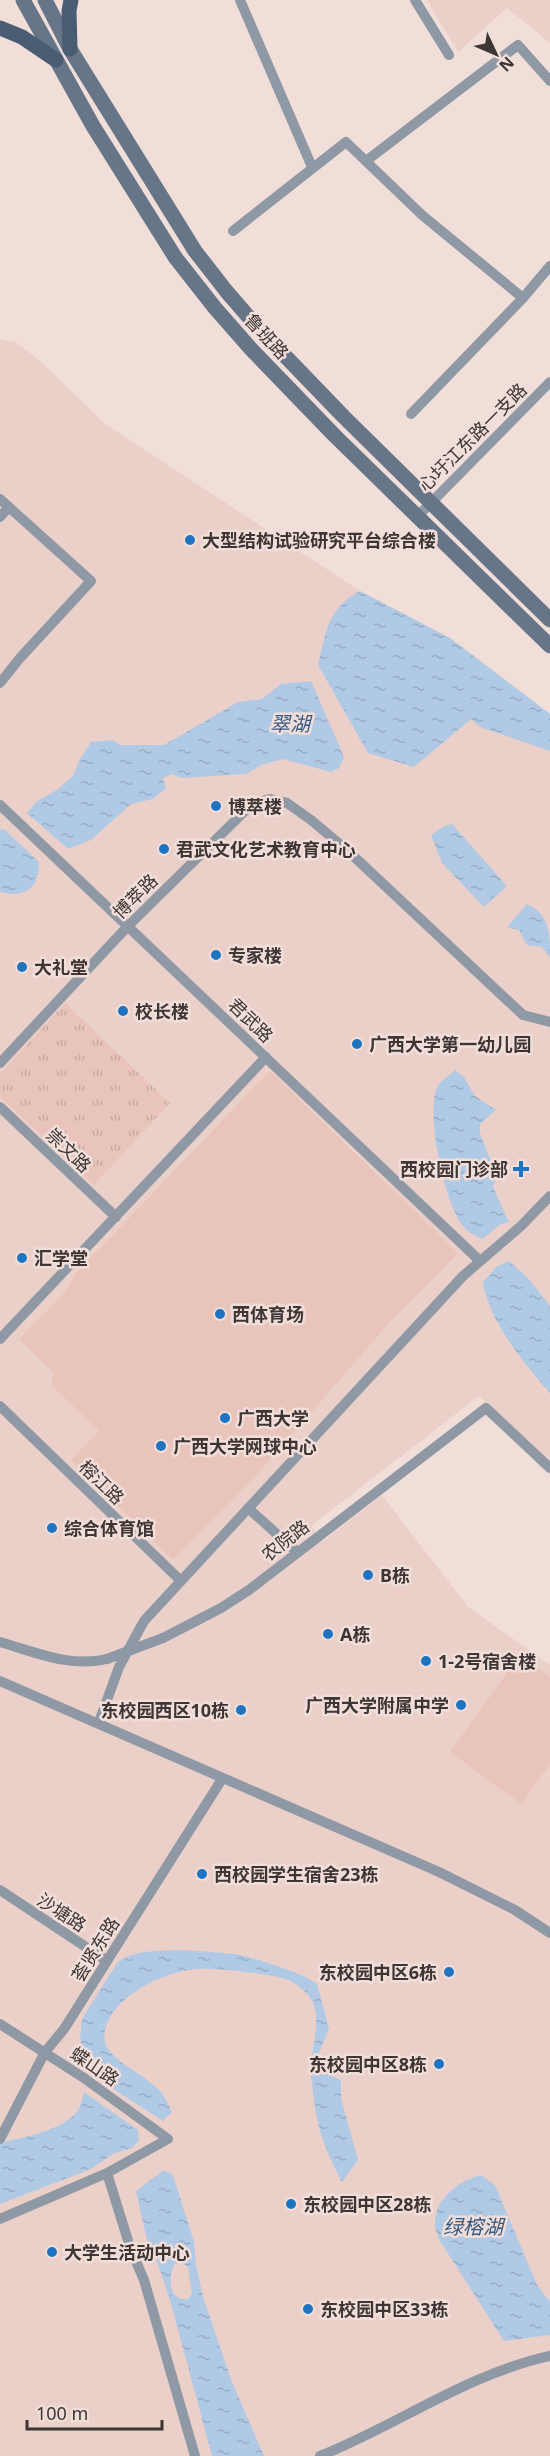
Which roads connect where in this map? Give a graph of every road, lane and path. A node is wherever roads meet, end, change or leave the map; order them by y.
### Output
1 (23, 0) edge
2 (45, 0) edge
3 (71, 0) edge
4 (240, 0) edge
5 (415, 0) edge
6 (0, 28) edge
7 (70, 49) junction
8 (449, 55) dead end
9 (56, 60) junction
10 (550, 81) edge
11 (366, 161) junction
12 (312, 167) junction
13 (233, 231) dead end
14 (550, 266) edge
15 (523, 298) junction
16 (550, 382) edge
17 (411, 414) dead end
18 (0, 499) edge
19 (430, 502) junction
20 (9, 507) junction
21 (0, 517) edge
22 (417, 517) junction
23 (550, 620) edge
24 (550, 646) edge
25 (0, 683) edge
26 (0, 805) edge
27 (128, 926) junction
28 (550, 1022) edge
29 (266, 1057) junction
30 (0, 1063) edge
31 (0, 1107) edge
32 (550, 1196) edge
33 (116, 1217) junction
34 (479, 1260) junction
35 (0, 1339) edge
36 (0, 1406) edge
37 (550, 1468) edge
38 (248, 1508) junction
39 (297, 1552) junction
40 (181, 1581) junction
41 (0, 1642) edge
42 (0, 1681) edge
43 (99, 1722) junction
44 (222, 1779) junction
45 (0, 1890) edge
46 (550, 1933) edge
47 (107, 1961) junction
48 (0, 2024) edge
49 (45, 2052) junction
50 (0, 2139) edge
51 (107, 2173) junction
52 (0, 2219) edge
53 (550, 2356) edge
54 (195, 2456) edge
55 (320, 2456) edge

1 - 9 main road, 鲁班路
2 - 7 main road, 鲁班路
3 - 7 main road
4 - 12 street
5 - 8 street
6 - 9 main road
7 - 19 main road, 鲁班路
9 - 22 main road, 鲁班路
10 - 11 street
11 - 12 street
11 - 15 street
12 - 13 street
14 - 15 street
15 - 17 street
16 - 19 street, 心圩江东路一支路
18 - 20 street
19 - 22 street, 心圩江东路一支路
19 - 23 main road, 鲁班路
20 - 21 street
20 - 25 street
22 - 24 main road, 鲁班路
26 - 27 street, 君武路
27 - 28 street, 博萃路
27 - 29 street, 君武路
27 - 30 street, 博萃路
29 - 33 street
29 - 34 street, 君武路
31 - 33 street, 崇文路
32 - 34 street
33 - 35 street
34 - 38 street
36 - 40 street, 榕江路
37 - 39 street, 农院路
38 - 39 street
38 - 40 street
39 - 41 street, 农院路, bridge
40 - 43 street
42 - 43 street
43 - 44 street
44 - 46 street
44 - 47 street, 荟贤东路
45 - 47 street, 沙塘路
47 - 49 street, 荟贤东路
48 - 49 street, 蝶山路
49 - 50 street, 荟贤东路
49 - 51 street, 蝶山路
51 - 52 street
51 - 54 street
53 - 55 street

